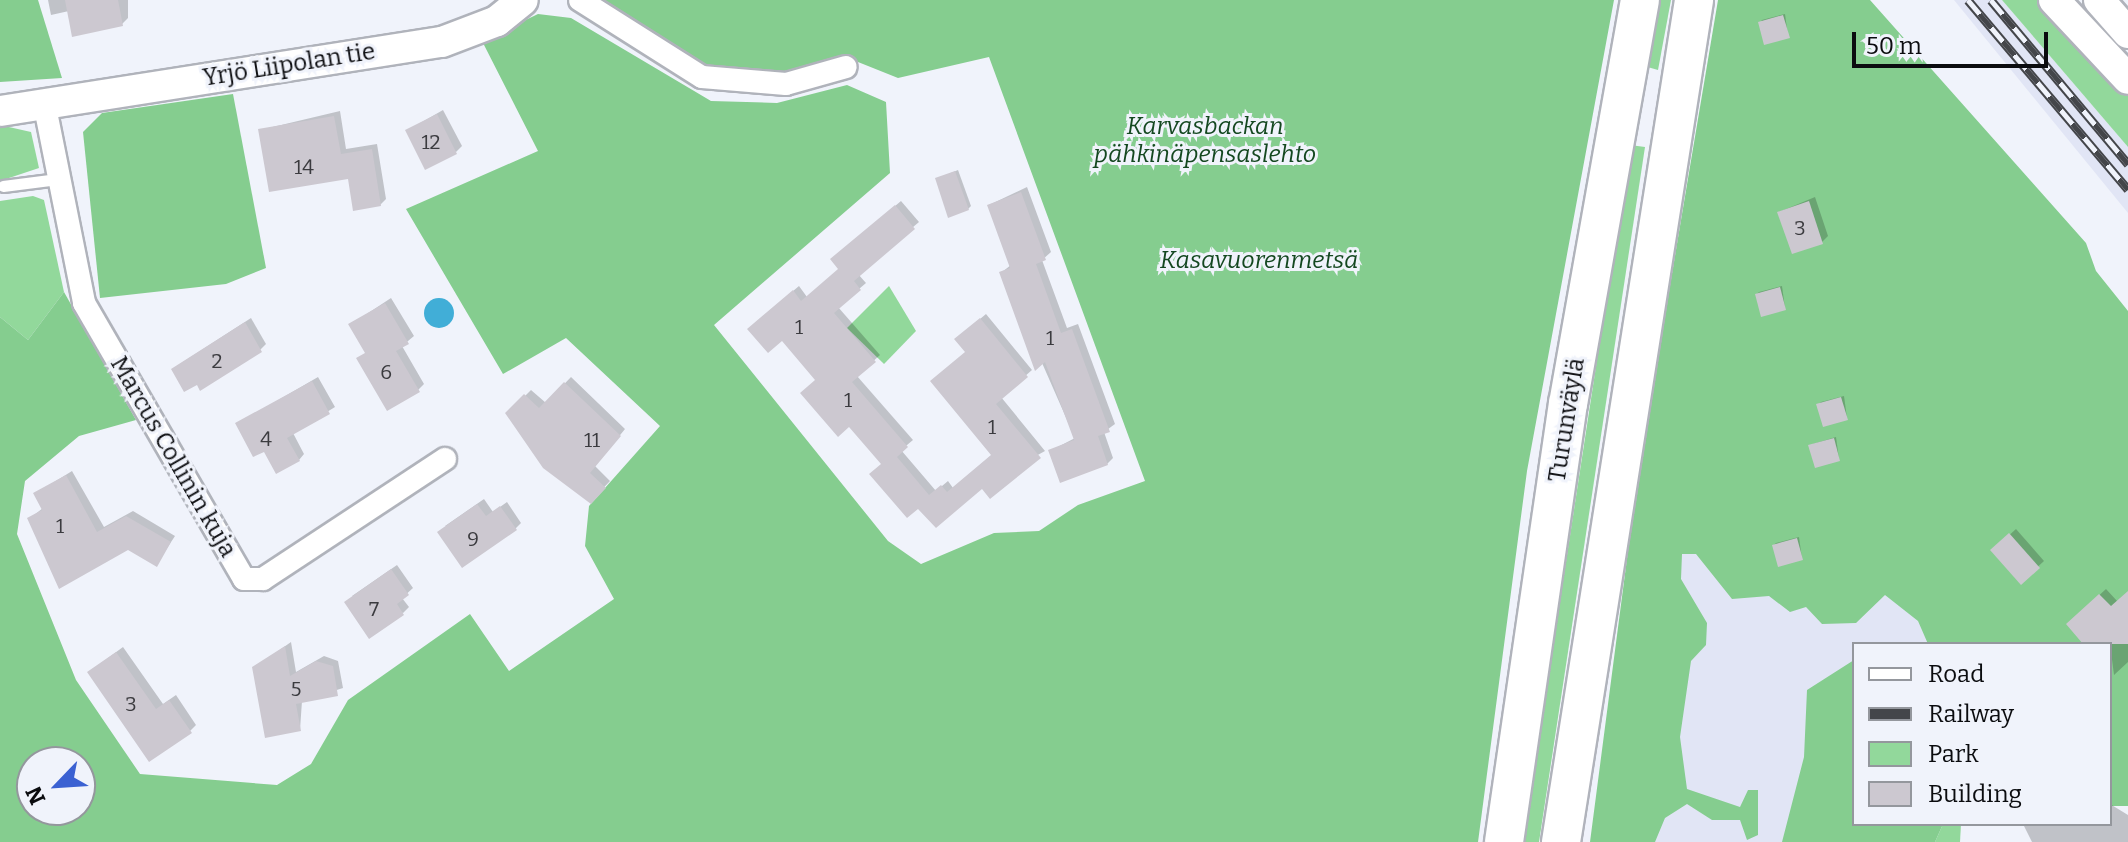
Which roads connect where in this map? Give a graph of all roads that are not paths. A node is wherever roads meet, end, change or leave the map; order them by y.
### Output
1 (523, 0) edge
2 (580, 0) edge
3 (1640, 0) edge
4 (1694, 0) edge
5 (2054, 0) edge
6 (2099, 0) edge
7 (2128, 33) edge
8 (846, 67) dead end
9 (2128, 79) edge
10 (45, 107) junction
11 (0, 111) edge
12 (58, 179) junction
13 (3, 186) dead end
14 (445, 459) dead end
15 (1504, 842) edge
16 (1561, 842) edge

1 - 10 street, Yrjö Liipolan tie
2 - 8 street
3 - 15 highway, Turunväylä
4 - 16 highway
5 - 9 street
6 - 7 street
10 - 11 street, Yrjö Liipolan tie
10 - 12 street, Marcus Collinin kuja
12 - 13 lane
12 - 14 street, Marcus Collinin kuja

